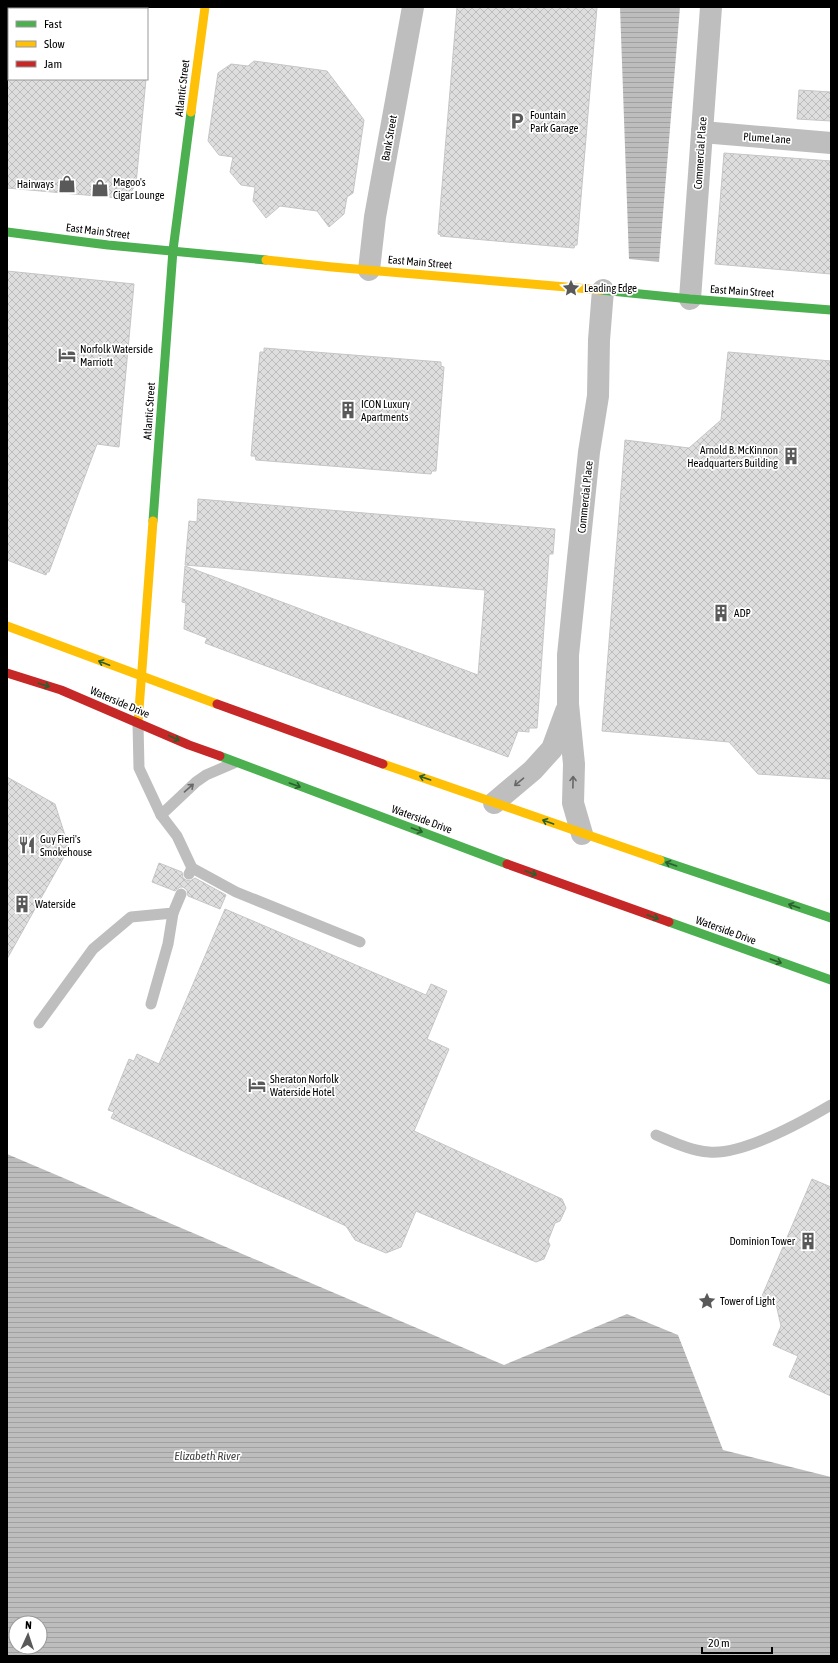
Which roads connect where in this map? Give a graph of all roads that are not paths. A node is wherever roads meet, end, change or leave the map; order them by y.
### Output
1 (204, 7) edge
2 (413, 7) edge
3 (711, 7) edge
4 (702, 132) junction
5 (831, 143) edge
6 (7, 232) edge
7 (173, 250) junction
8 (369, 270) junction
9 (603, 290) junction
10 (690, 299) junction
11 (831, 310) edge
12 (7, 626) edge
13 (7, 673) edge
14 (141, 678) junction
15 (568, 704) junction
16 (138, 723) junction
17 (235, 763) junction
18 (494, 802) junction
19 (161, 815) junction
20 (582, 834) junction
21 (181, 894) dead end
22 (173, 913) junction
23 (831, 918) edge
24 (360, 942) dead end
25 (831, 980) edge
26 (151, 1004) dead end
27 (39, 1023) dead end
28 (831, 1105) edge
29 (656, 1135) dead end

1 - 7 main road, Atlantic Street
2 - 8 street, Bank Street
3 - 4 street, Commercial Place
4 - 5 street, Plume Lane
4 - 10 street, Commercial Place
6 - 7 main road, East Main Street
7 - 8 main road, East Main Street
7 - 14 main road, Atlantic Street
8 - 9 main road, East Main Street
9 - 10 main road, East Main Street
9 - 15 street, Commercial Place
10 - 11 main road, East Main Street
14 -> 12 main road
13 -> 16 main road, Waterside Drive
14 - 16 main road, Atlantic Street
18 -> 14 main road
15 -> 18 street, Commercial Place
20 -> 15 street, Commercial Place
16 -> 17 main road, Waterside Drive
16 - 19 lane
19 -> 17 lane
17 -> 25 main road, Waterside Drive
20 -> 18 main road
19 - 24 lane
23 -> 20 main road
21 - 22 lane
22 - 26 lane
22 - 27 lane
28 - 29 lane

